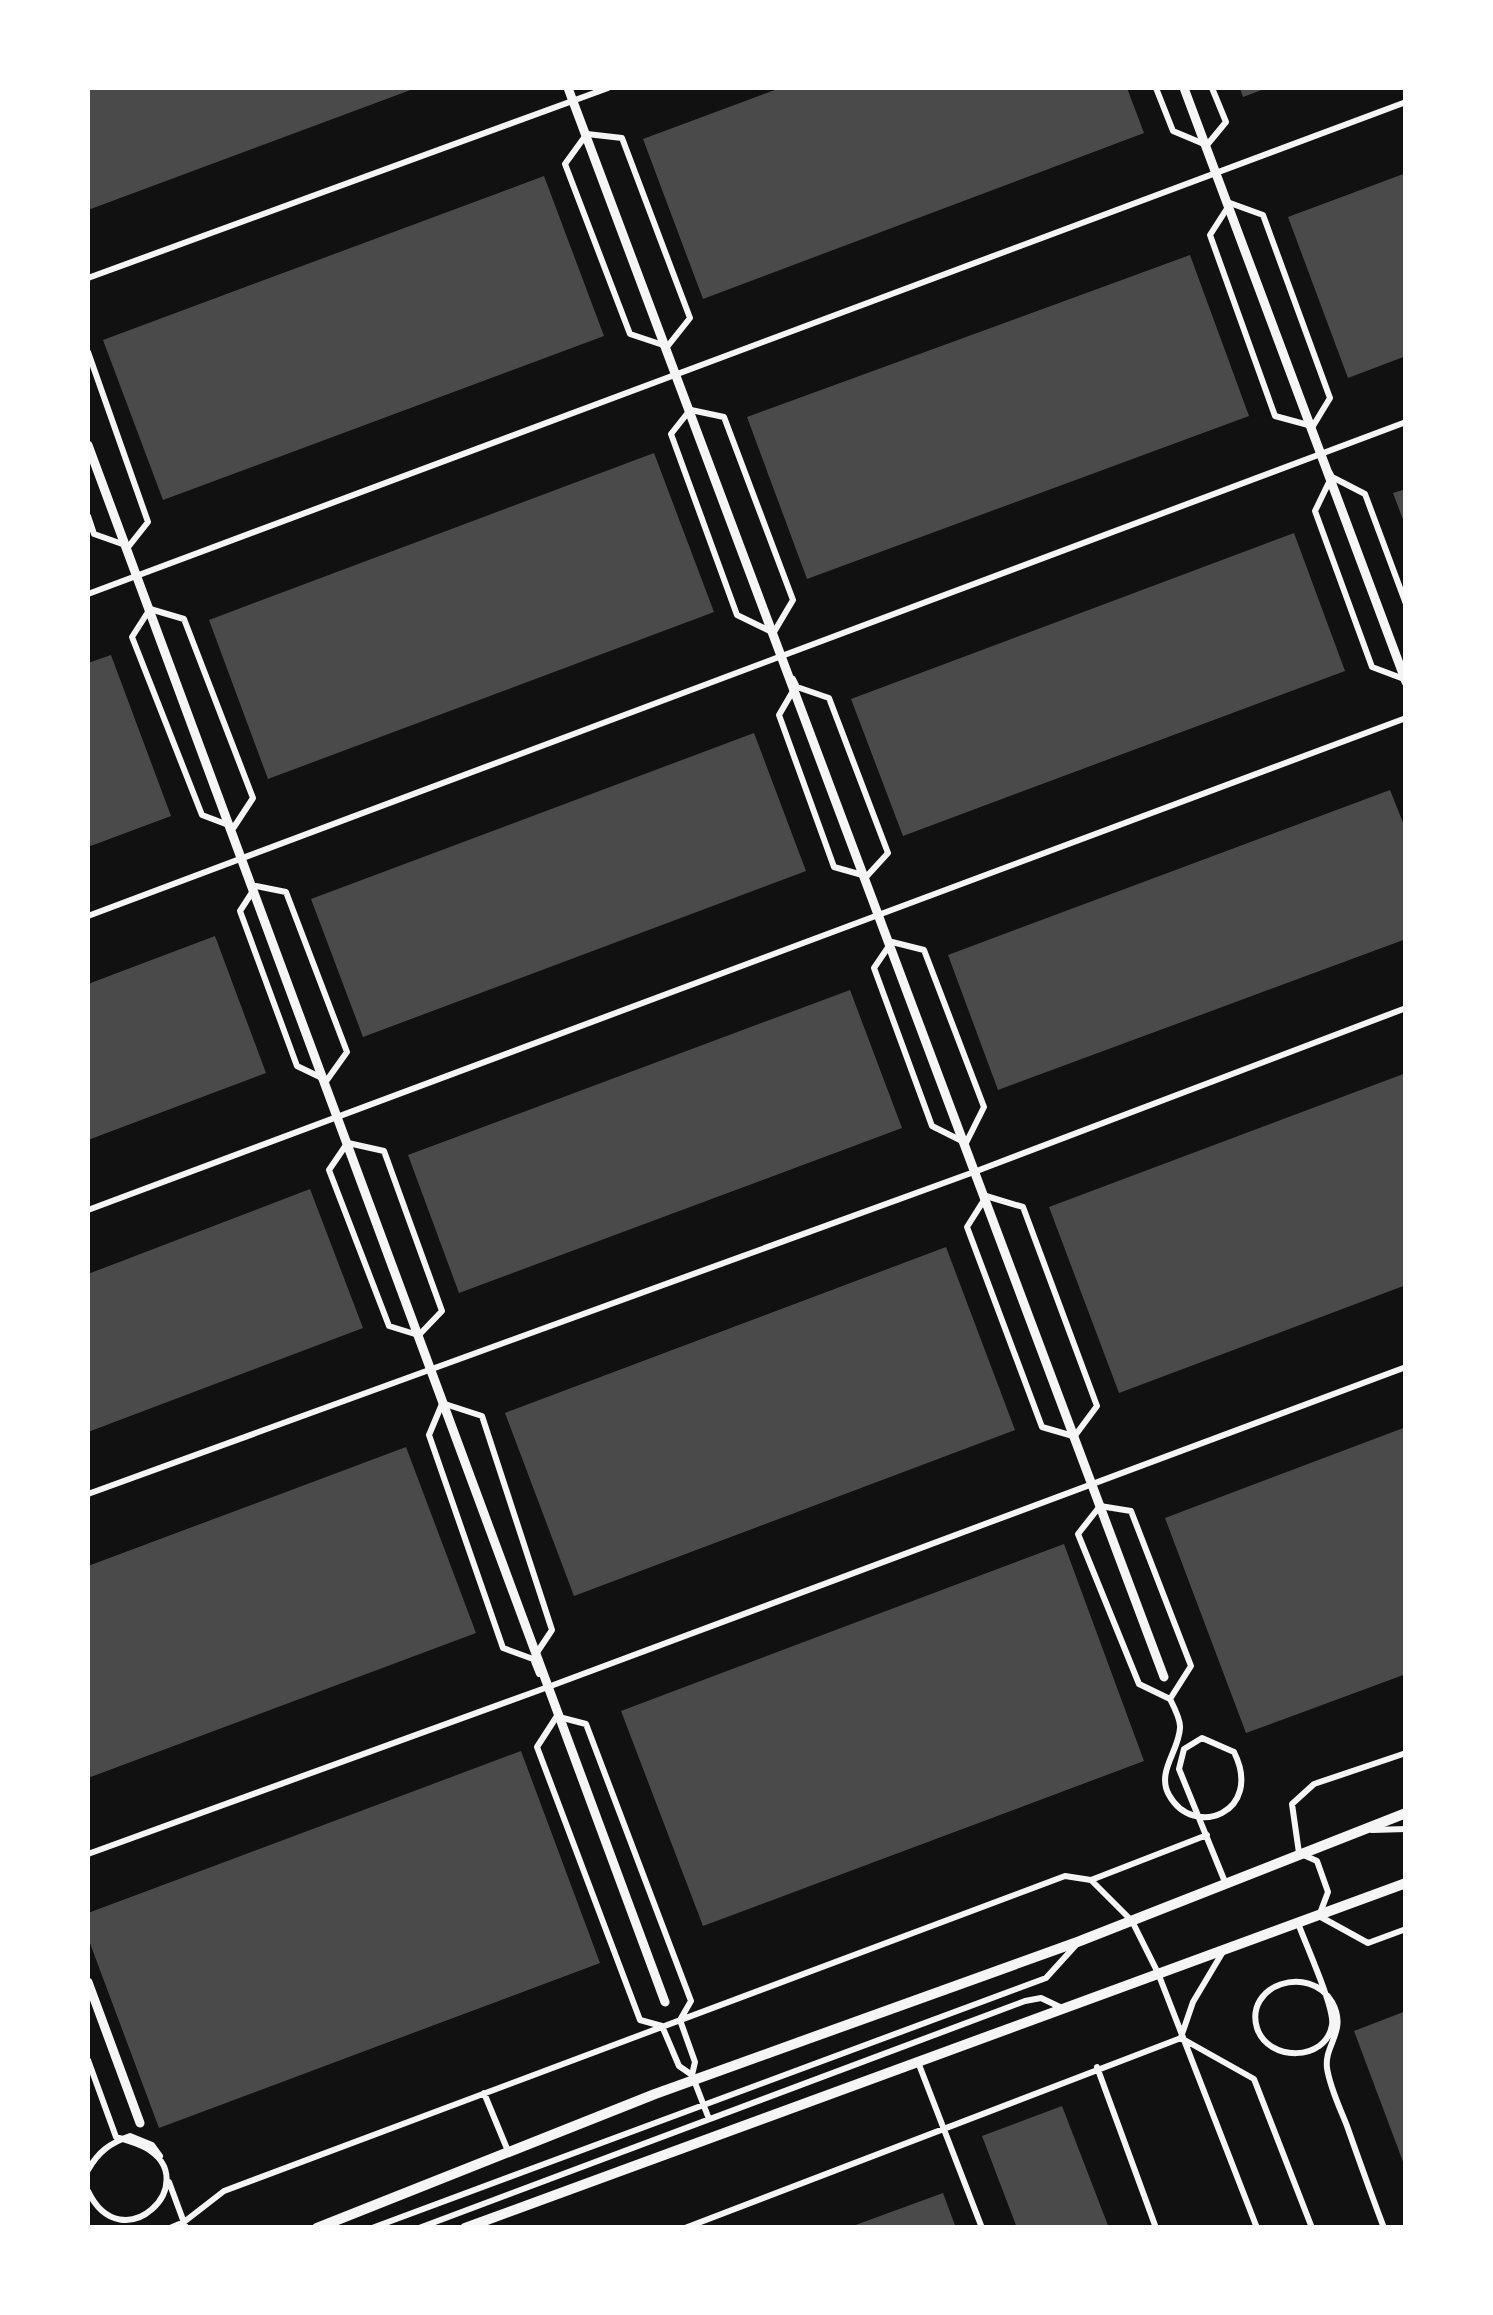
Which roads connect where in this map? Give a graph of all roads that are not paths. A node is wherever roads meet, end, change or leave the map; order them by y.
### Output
1 (569, 88) edge
2 (608, 88) edge
3 (1156, 88) edge
4 (1184, 88) edge
5 (1212, 88) edge
6 (573, 101) junction
7 (1406, 102) edge
8 (587, 134) junction
9 (1208, 145) junction
10 (1216, 172) junction
11 (1230, 204) junction
12 (88, 278) edge
13 (668, 347) junction
14 (88, 352) edge
15 (676, 375) junction
16 (690, 410) junction
17 (1406, 422) edge
18 (1313, 426) junction
19 (88, 445) edge
20 (1321, 454) junction
21 (1332, 477) junction
22 (88, 516) edge
23 (129, 546) junction
24 (136, 576) junction
25 (88, 594) edge
26 (1406, 604) edge
27 (150, 608) junction
28 (774, 632) junction
29 (781, 656) junction
30 (1406, 681) edge
31 (796, 687) junction
32 (1406, 718) edge
33 (234, 827) junction
34 (240, 858) junction
35 (867, 876) junction
36 (256, 886) junction
37 (877, 913) junction
38 (88, 916) edge
39 (892, 942) junction
40 (1406, 1008) edge
41 (327, 1080) junction
42 (336, 1116) junction
43 (348, 1143) junction
44 (966, 1143) junction
45 (974, 1172) junction
46 (986, 1196) junction
47 (88, 1210) edge
48 (419, 1335) junction
49 (1406, 1367) edge
50 (430, 1370) junction
51 (443, 1403) junction
52 (1074, 1437) junction
53 (1092, 1485) junction
54 (88, 1494) edge
55 (1100, 1506) junction
56 (533, 1659) junction
57 (1164, 1677) dead end
58 (548, 1687) junction
59 (1170, 1699) junction
60 (557, 1716) junction
61 (1406, 1752) edge
62 (1406, 1814) edge
63 (1406, 1829) edge
64 (1358, 1830) junction
65 (1207, 1835) junction
66 (1299, 1852) junction
67 (88, 1854) edge
68 (1091, 1880) junction
69 (1225, 1882) junction
70 (1406, 1883) edge
71 (1319, 1916) junction
72 (1132, 1920) junction
73 (1298, 1924) junction
74 (1406, 1928) edge
75 (1080, 1940) junction
76 (1224, 1949) junction
77 (1158, 1973) junction
78 (88, 1982) edge
79 (665, 2002) dead end
80 (1061, 2008) junction
81 (1181, 2038) junction
82 (88, 2060) edge
83 (917, 2060) junction
84 (1097, 2068) junction
85 (692, 2075) junction
86 (484, 2093) junction
87 (704, 2105) junction
88 (709, 2118) junction
89 (140, 2122) dead end
90 (944, 2126) junction
91 (508, 2152) junction
92 (88, 2170) edge
93 (88, 2191) edge
94 (185, 2225) edge
95 (376, 2227) edge
96 (170, 2228) edge
97 (316, 2228) edge
98 (420, 2228) edge
99 (465, 2228) edge
100 (685, 2228) edge
101 (982, 2228) edge
102 (1156, 2228) edge
103 (1257, 2228) edge
104 (1312, 2228) edge
105 (1384, 2228) edge

1 - 6 street
1 - 8 lane
2 - 6 lane
3 - 9 lane
4 - 10 street
5 - 9 lane
6 - 12 lane
6 - 15 street
7 - 10 lane
8 - 13 lane
8 - 13 lane
9 - 11 lane
10 - 15 lane
10 - 20 street
11 - 18 lane
11 - 18 lane
13 - 16 lane
14 - 23 lane
15 - 24 lane
15 - 29 street
16 - 28 lane
16 - 28 lane
17 - 20 lane
18 - 21 lane
19 - 24 street
20 - 29 lane
20 - 30 street
21 - 26 lane
21 - 30 lane
22 - 23 lane
23 - 27 lane
24 - 25 lane
24 - 34 street
27 - 33 lane
27 - 33 lane
28 - 31 lane
29 - 34 lane
29 - 37 street
31 - 35 lane
31 - 35 lane
32 - 37 lane
33 - 36 lane
34 - 38 lane
34 - 42 street
35 - 39 lane
36 - 41 lane
36 - 41 lane
37 - 42 lane
37 - 45 street
39 - 44 lane
39 - 44 lane
40 - 45 lane
41 - 43 lane
42 - 47 lane
42 - 50 street
43 - 48 lane
43 - 48 lane
44 - 46 lane
45 - 50 lane
45 - 53 street
46 - 52 lane
46 - 52 lane
48 - 51 lane
49 - 53 lane
50 - 54 lane
50 - 58 street
51 - 56 lane
51 - 56 lane
52 - 55 lane
53 - 57 street
53 - 58 lane
55 - 59 lane
55 - 59 lane
56 - 60 lane
58 - 67 lane
58 - 79 street
59 - 65 lane
60 - 85 lane
60 - 85 lane
61 - 66 lane
62 - 64 street
63 - 64 lane
64 - 66 street
65 - 68 lane
65 - 69 lane
66 - 69 street
66 - 71 lane
68 - 72 lane
68 - 86 lane
69 - 72 street
70 - 71 street
71 - 73 street
71 - 74 lane
72 - 75 street
72 - 77 lane
73 - 76 street
73 - 105 lane
75 - 87 lane
75 - 91 street
76 - 77 street
76 - 81 lane
77 - 80 street
77 - 81 lane
78 - 89 street
80 - 83 street
80 - 88 lane
81 - 84 lane
81 - 103 lane
81 - 104 lane
82 - 93 lane
83 - 90 lane
83 - 99 street
84 - 90 lane
84 - 102 lane
85 - 87 lane
86 - 91 lane
86 - 94 lane
87 - 88 lane
87 - 95 lane
88 - 98 lane
90 - 100 lane
90 - 101 lane
91 - 97 street
92 - 94 lane
94 - 96 lane

